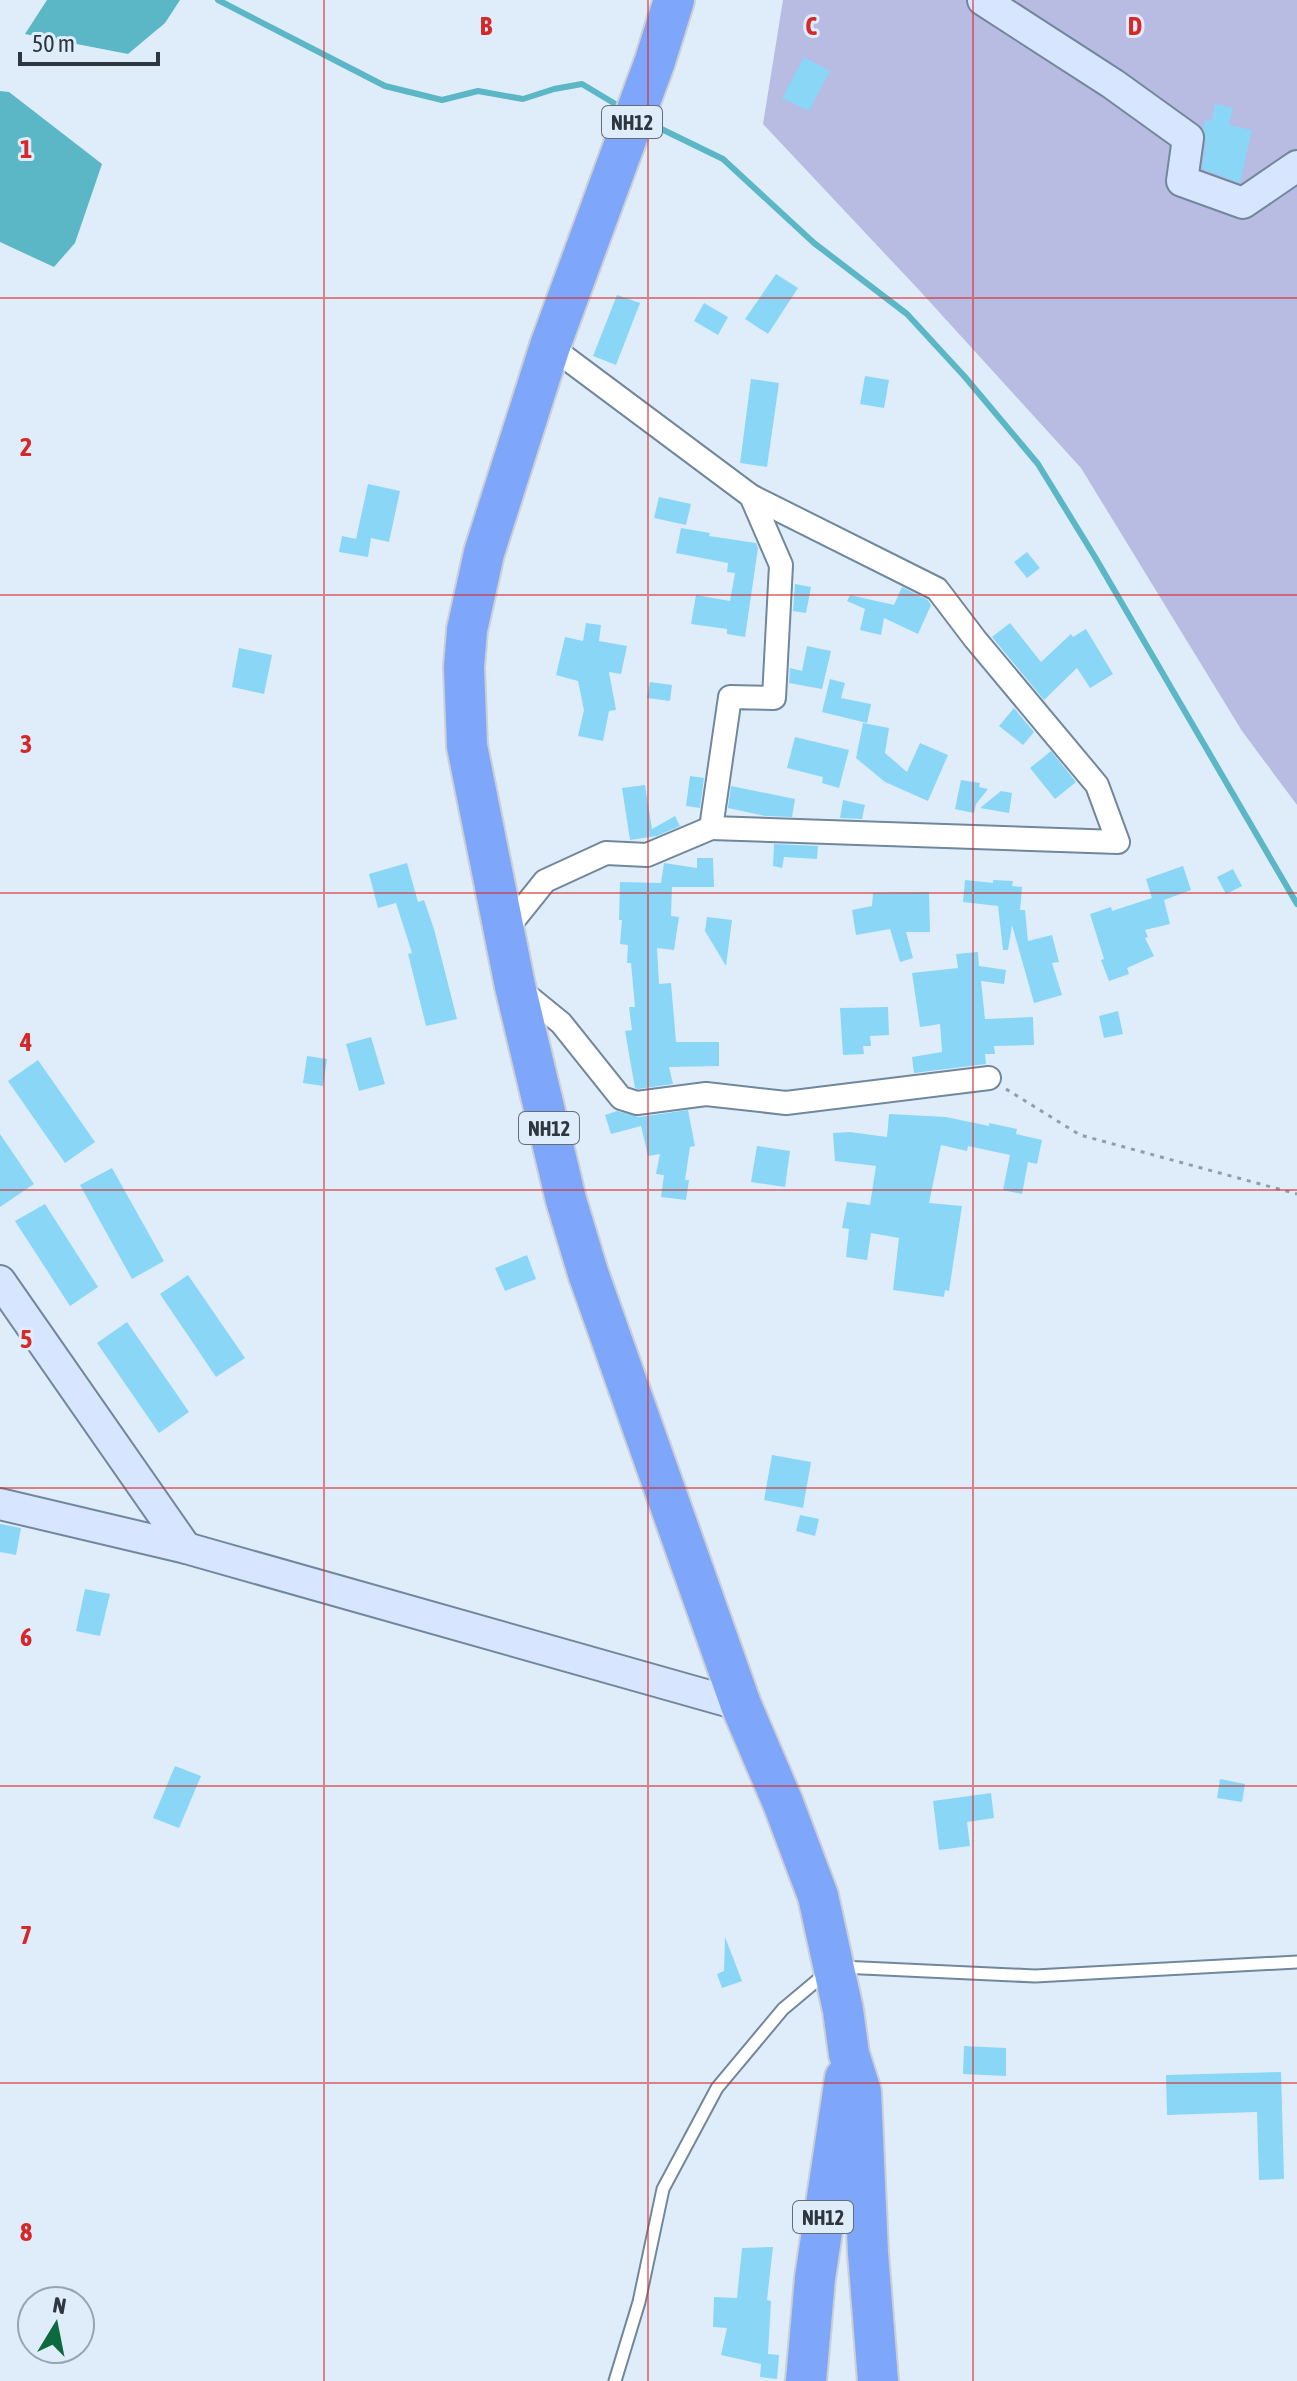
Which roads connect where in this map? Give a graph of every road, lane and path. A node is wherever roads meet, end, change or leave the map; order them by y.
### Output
1 (674, 0) edge
2 (983, 0) edge
3 (1297, 166) edge
4 (550, 346) junction
5 (751, 496) junction
6 (711, 828) junction
7 (504, 932) junction
8 (515, 986) junction
9 (989, 1078) joint
10 (1297, 1194) edge
11 (0, 1281) edge
12 (0, 1504) edge
13 (186, 1548) junction
14 (741, 1705) junction
15 (1297, 1962) edge
16 (834, 1966) junction
17 (849, 2054) junction
18 (615, 2381) edge
19 (806, 2381) edge
20 (878, 2381) edge

1 - 4 highway, NH12
2 - 3 street
4 - 5 street
4 - 7 highway, NH12
5 - 6 street
5 - 6 street
6 - 7 street
7 - 8 highway, NH12
8 - 9 street
8 - 14 highway, NH12
9 - 10 path
11 - 13 street
12 - 13 street
13 - 14 street
14 - 16 highway, NH12
15 - 16 lane
16 - 17 highway, NH12
16 - 18 lane
17 - 19 highway, NH12
17 - 20 highway, NH12

